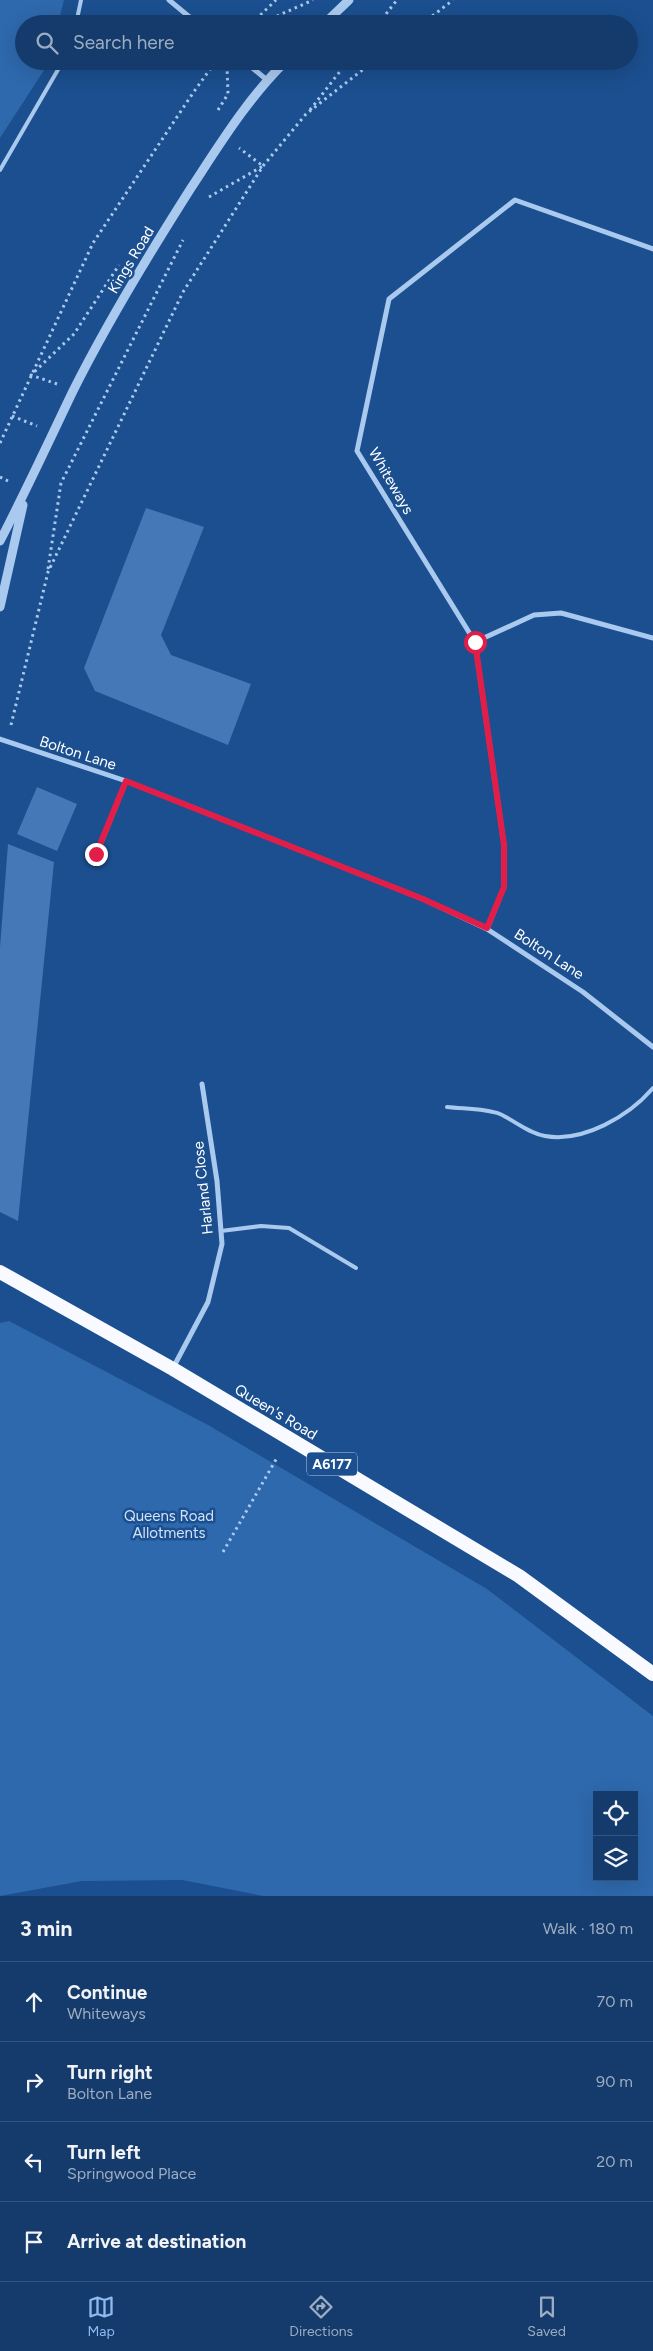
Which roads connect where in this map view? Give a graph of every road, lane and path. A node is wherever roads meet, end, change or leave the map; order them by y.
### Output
1 (81, 0) edge
2 (169, 0) edge
3 (276, 0) edge
4 (313, 0) edge
5 (349, 0) edge
6 (397, 0) edge
7 (453, 0) edge
8 (78, 15) edge
9 (187, 15) edge
10 (260, 15) edge
11 (279, 15) edge
12 (333, 15) edge
13 (385, 15) edge
14 (434, 15) edge
15 (59, 70) edge
16 (210, 70) edge
17 (227, 70) edge
18 (255, 70) edge
19 (277, 70) edge
20 (341, 70) edge
21 (362, 70) edge
22 (267, 80) junction
23 (217, 110) dead end
24 (306, 114) junction
25 (224, 138) junction
26 (262, 166) junction
27 (0, 170) edge
28 (202, 201) dead end
29 (185, 236) dead end
30 (653, 249) edge
31 (122, 260) dead end
32 (31, 375) junction
33 (74, 390) junction
34 (12, 416) junction
35 (54, 433) junction
36 (0, 443) edge
37 (27, 490) junction
38 (0, 540) edge
39 (48, 572) junction
40 (0, 608) edge
41 (653, 638) edge
42 (475, 642) junction
43 (0, 739) edge
44 (7, 743) junction
45 (126, 781) junction
46 (96, 854) dead end
47 (487, 928) junction
48 (653, 1047) edge
49 (202, 1084) dead end
50 (653, 1088) edge
51 (447, 1107) dead end
52 (221, 1231) junction
53 (356, 1268) dead end
54 (0, 1272) edge
55 (173, 1368) junction
56 (288, 1438) junction
57 (223, 1552) dead end
58 (653, 1674) edge

1 - 8 lane
2 - 9 street
3 - 10 path
4 - 11 path
5 - 12 street
6 - 13 path
7 - 14 path
15 - 27 lane
16 - 32 path
17 - 23 path
18 - 22 street
19 - 22 street, Kings Road
20 - 24 path
21 - 24 path
22 - 25 street, Kings Road
24 - 26 path
25 - 26 path
25 - 33 street, Kings Road
26 - 28 path
26 - 39 path
29 - 39 path
30 - 42 street, Whiteways
31 - 32 path
32 - 33 path
32 - 34 path
33 - 35 street, Kings Road
34 - 35 path
34 - 36 path
35 - 37 street, Kings Road
37 - 38 street, Kings Road
37 - 40 street, Kings Road
39 - 44 path
41 - 42 street
42 - 47 street, Whiteways
43 - 44 street, Bolton Lane
44 - 45 street, Bolton Lane
45 - 46 street
45 - 47 street, Bolton Lane
47 - 48 street, Bolton Lane
49 - 52 street, Harland Close
50 - 51 lane
52 - 53 lane
52 - 55 street, Harland Close
54 - 55 highway, Queen's Road / A6177
55 - 56 highway, Queen's Road / A6177
56 - 57 path
56 - 58 highway, Queen's Road / A6177

